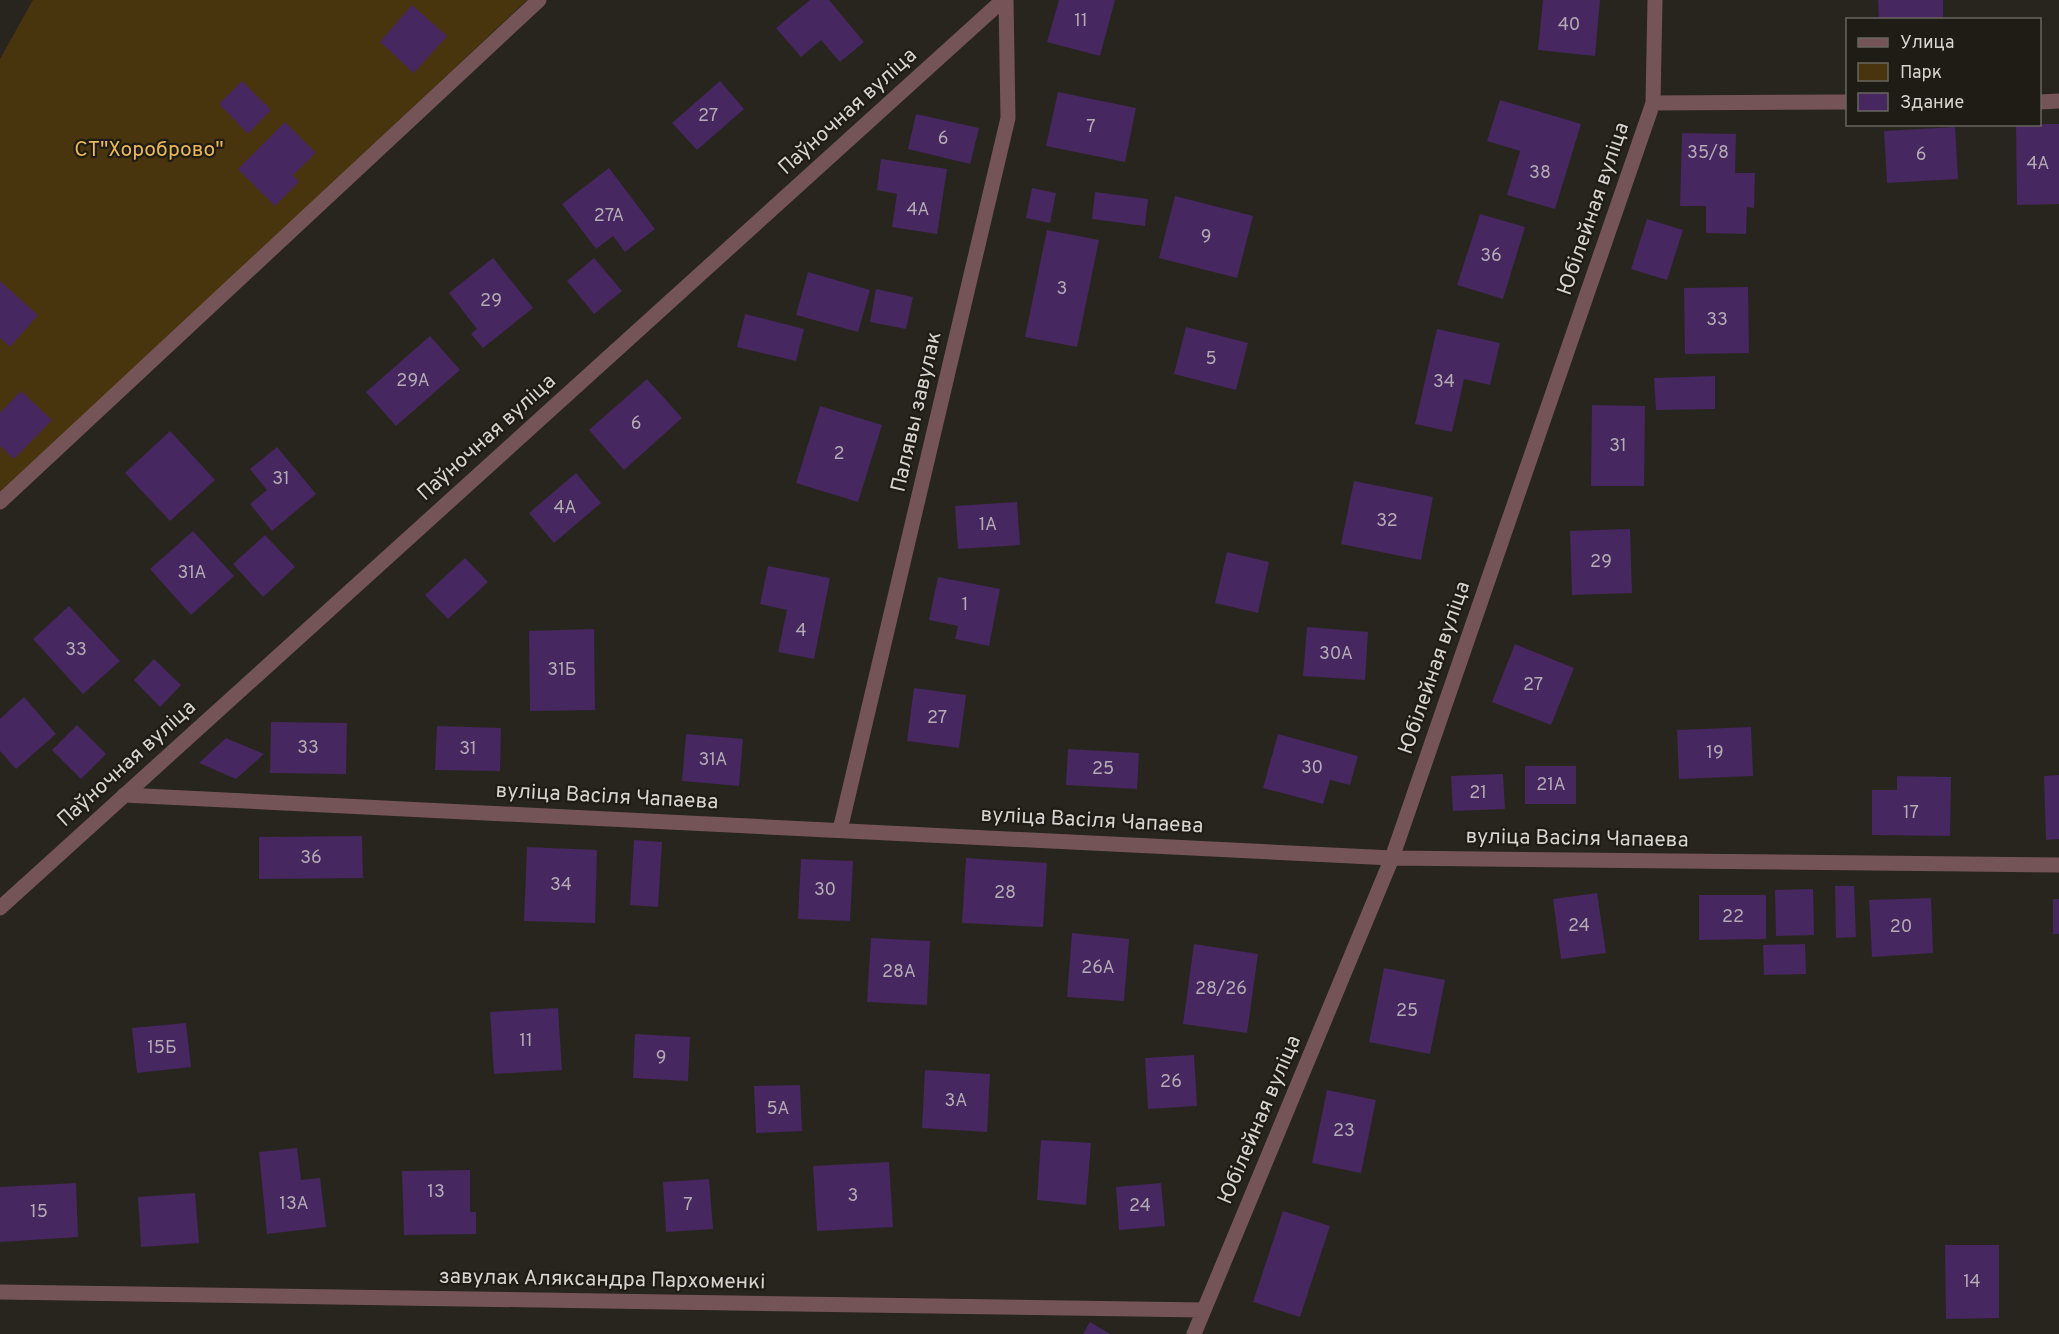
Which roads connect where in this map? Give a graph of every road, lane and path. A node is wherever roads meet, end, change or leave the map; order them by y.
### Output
1 (539, 0) edge
2 (1005, 0) edge
3 (1654, 0) edge
4 (2059, 101) edge
5 (1846, 102) edge
6 (2041, 102) edge
7 (1653, 103) junction
8 (0, 502) edge
9 (124, 795) junction
10 (840, 830) junction
11 (1392, 858) junction
12 (2059, 866) edge
13 (0, 908) edge
14 (0, 1292) edge
15 (1204, 1310) junction
16 (1194, 1334) edge

1 - 8 street
2 - 9 street, Паўночная вуліца
2 - 10 street, Палявы завулак
3 - 7 street, Юбілейная вуліца
4 - 6 street
5 - 7 street
7 - 11 street, Юбілейная вуліца
9 - 10 street, вуліца Васіля Чапаева
9 - 13 street, Паўночная вуліца
10 - 11 street, вуліца Васіля Чапаева
11 - 12 street, вуліца Васіля Чапаева
11 - 15 street, Юбілейная вуліца
14 - 15 street, завулак Аляксандра Пархоменкі
15 - 16 street, Юбілейная вуліца

